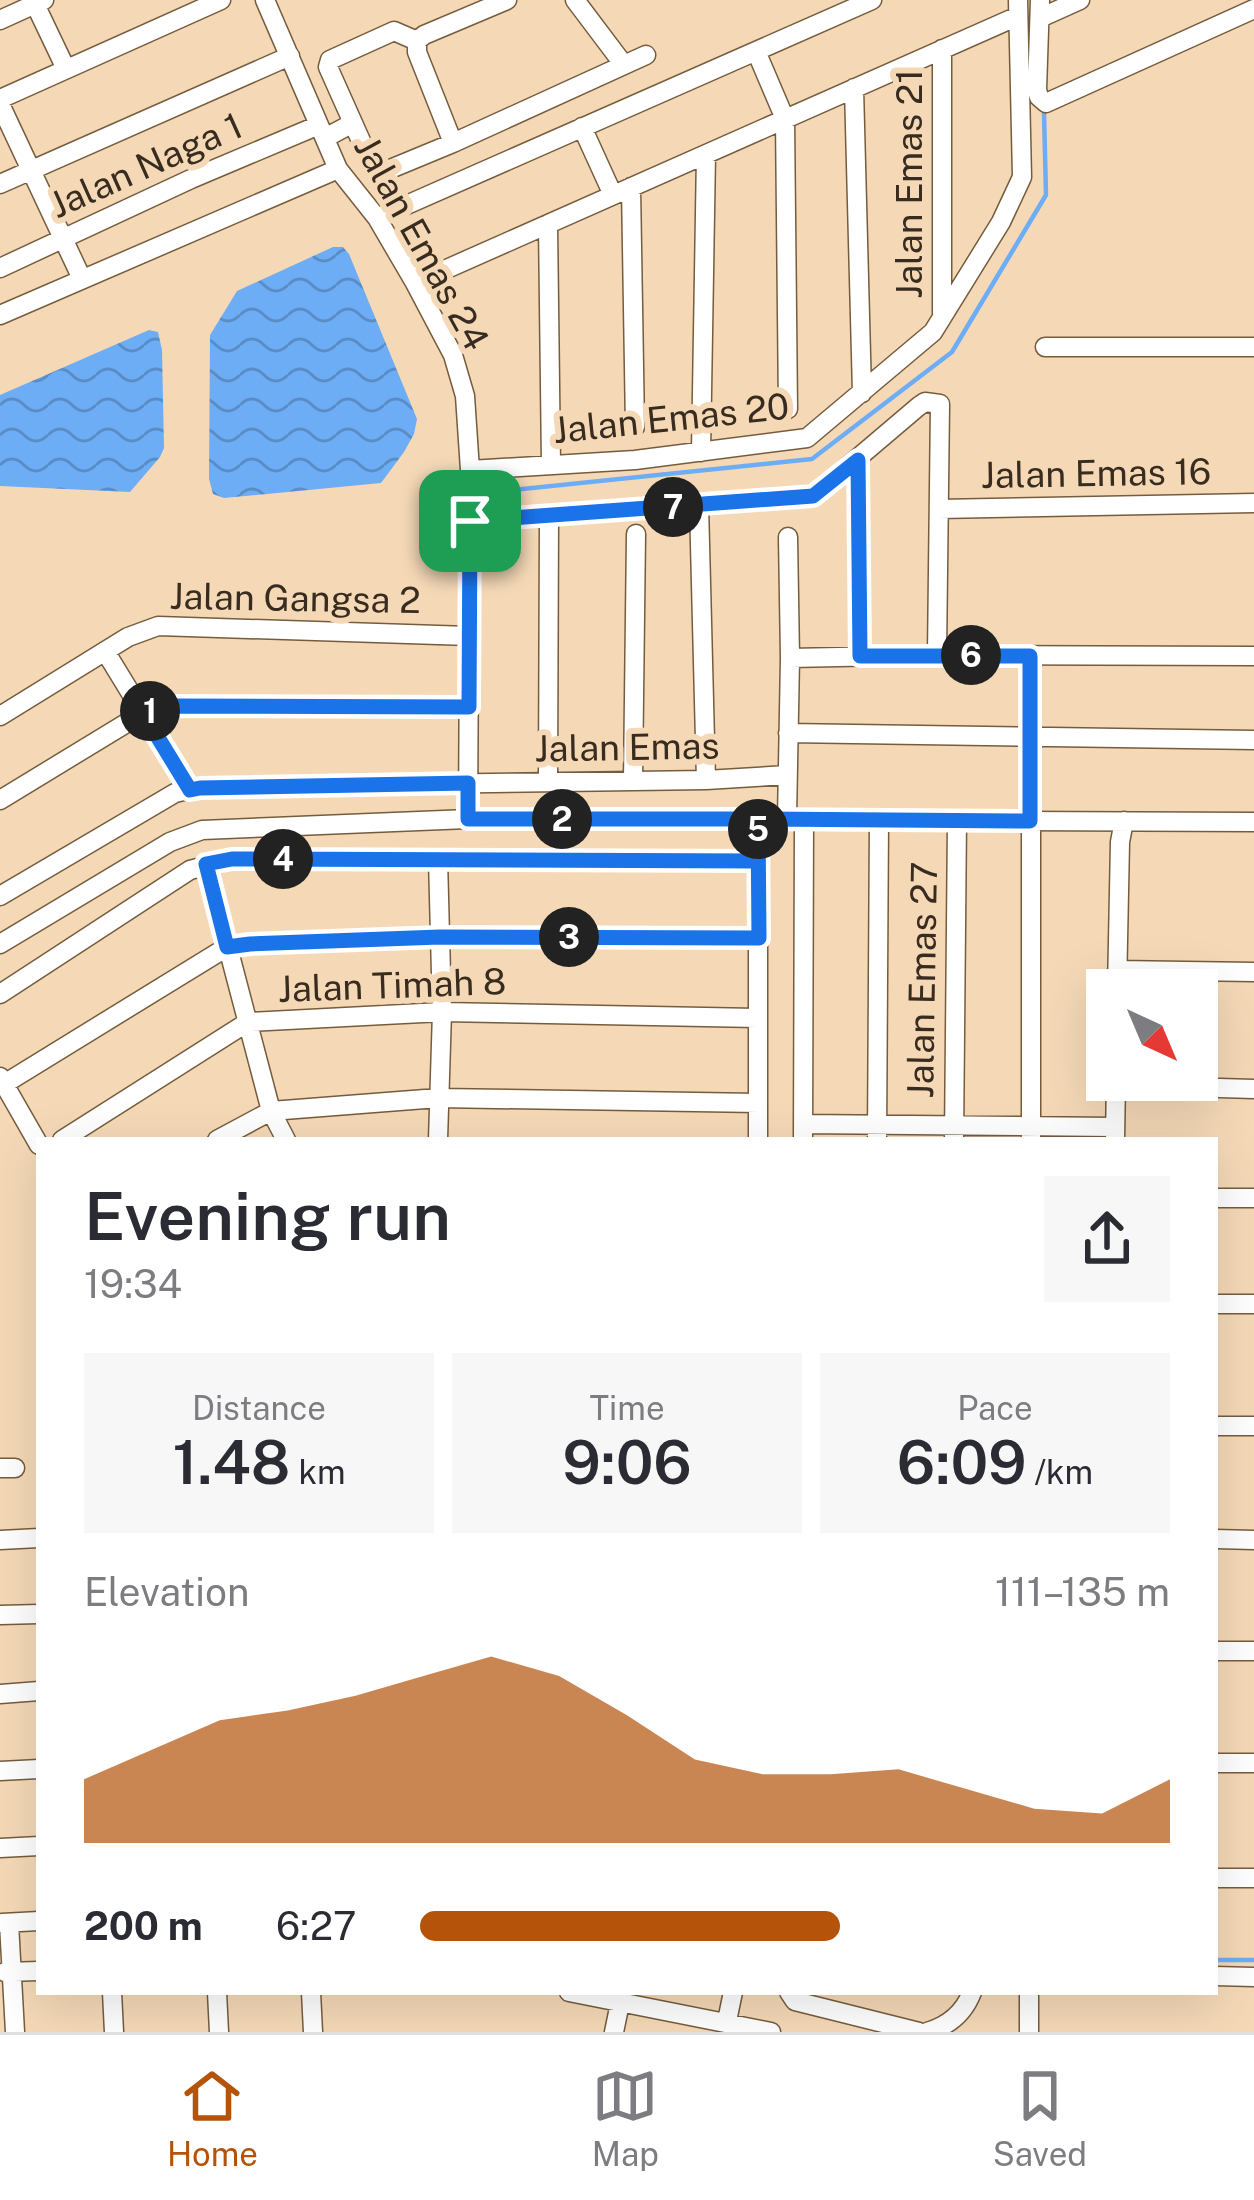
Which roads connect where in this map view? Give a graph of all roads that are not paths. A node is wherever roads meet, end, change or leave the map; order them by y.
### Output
1 (221, 0) edge
2 (507, 0) edge
3 (574, 0) edge
4 (872, 0) edge
5 (1080, 0) edge
6 (39, 2) edge
7 (273, 3) edge
8 (1018, 8) edge
9 (1040, 9) edge
10 (1254, 9) edge
11 (0, 20) edge
12 (417, 41) junction
13 (942, 49) junction
14 (756, 51) junction
15 (646, 55) dead end
16 (290, 56) junction
17 (624, 65) junction
18 (66, 69) junction
19 (854, 88) junction
20 (0, 102) edge
21 (785, 119) junction
22 (352, 123) junction
23 (582, 127) junction
24 (322, 132) junction
25 (453, 143) junction
26 (706, 154) junction
27 (338, 169) junction
28 (30, 170) junction
29 (0, 184) edge
30 (622, 191) junction
31 (377, 218) junction
32 (548, 224) junction
33 (62, 239) junction
34 (0, 268) edge
35 (82, 279) junction
36 (415, 283) junction
37 (0, 315) edge
38 (942, 318) junction
39 (1045, 346) dead end
40 (1254, 347) edge
41 (862, 393) junction
42 (788, 409) dead end
43 (635, 427) dead end
44 (700, 452) junction
45 (858, 460) junction
46 (551, 465) junction
47 (470, 470) junction
48 (1254, 502) edge
49 (699, 505) junction
50 (939, 509) junction
51 (549, 517) junction
52 (470, 521) junction
53 (636, 534) dead end
54 (788, 537) dead end
55 (469, 636) junction
56 (105, 650) junction
57 (937, 655) junction
58 (860, 656) junction
59 (1030, 656) junction
60 (1254, 656) edge
61 (790, 658) junction
62 (469, 707) junction
63 (143, 713) junction
64 (0, 716) edge
65 (788, 733) junction
66 (1032, 735) junction
67 (1254, 740) edge
68 (787, 775) junction
69 (706, 780) junction
70 (548, 781) junction
71 (633, 781) junction
72 (468, 783) junction
73 (190, 790) junction
74 (0, 800) edge
75 (468, 819) junction
76 (758, 819) junction
77 (795, 819) junction
78 (878, 820) junction
79 (958, 820) junction
80 (1030, 821) junction
81 (1124, 821) junction
82 (1254, 822) edge
83 (438, 860) junction
84 (757, 861) junction
85 (206, 864) junction
86 (0, 896) edge
87 (440, 937) junction
88 (759, 938) junction
89 (0, 944) edge
90 (227, 947) junction
91 (1117, 969) edge
92 (1254, 972) edge
93 (1218, 974) edge
94 (0, 994) edge
95 (442, 1012) junction
96 (758, 1018) junction
97 (248, 1022) junction
98 (2, 1080) edge
99 (1218, 1087) edge
100 (1254, 1088) edge
101 (438, 1098) junction
102 (1115, 1101) edge
103 (758, 1103) junction
104 (271, 1112) junction
105 (803, 1132) edge
106 (877, 1132) edge
107 (954, 1132) edge
108 (1031, 1133) edge
109 (1114, 1134) edge
110 (67, 1137) edge
111 (223, 1137) edge
112 (284, 1137) edge
113 (438, 1137) edge
114 (758, 1137) edge
115 (36, 1140) edge
116 (1218, 1198) edge
117 (1254, 1198) edge
118 (1218, 1304) edge
119 (1254, 1304) edge
120 (1218, 1426) edge
121 (1254, 1426) edge
122 (36, 1538) edge
123 (1218, 1539) edge
124 (0, 1540) edge
125 (1254, 1540) edge
126 (36, 1613) edge
127 (0, 1615) edge
128 (1218, 1651) edge
129 (1254, 1651) edge
130 (36, 1691) edge
131 (0, 1694) edge
132 (1218, 1763) edge
133 (1254, 1763) edge
134 (36, 1769) edge
135 (0, 1772) edge
136 (36, 1846) edge
137 (0, 1848) edge
138 (1218, 1878) edge
139 (1254, 1878) edge
140 (36, 1921) edge
141 (4, 1923) edge
142 (36, 1971) edge
143 (6, 1972) edge
144 (1218, 1976) edge
145 (1254, 1977) edge
146 (112, 1995) edge
147 (217, 1995) edge
148 (311, 1995) edge
149 (583, 1995) edge
150 (732, 1995) edge
151 (791, 1995) edge
152 (971, 1995) edge
153 (1029, 1995) edge
154 (620, 2003) junction
155 (727, 2021) junction
156 (15, 2032) edge
157 (114, 2032) edge
158 (219, 2032) edge
159 (313, 2032) edge
160 (614, 2032) edge
161 (771, 2032) edge
162 (923, 2032) edge
163 (1029, 2032) edge

1 - 18 street
2 - 12 street
3 - 17 street
4 - 14 street
5 - 9 street
6 - 11 street
6 - 18 street
7 - 16 street, Jalan Emas 24
8 - 13 street, Jalan Emas 20
8 - 38 street, Jalan Emas 20
9 - 10 street
12 - 22 street
12 - 25 street
13 - 19 street, Jalan Emas 20
13 - 38 street, Jalan Emas 21
14 - 21 street
14 - 23 street
15 - 17 street
16 - 24 street, Jalan Emas 24
16 - 28 street
17 - 25 street
18 - 20 street
19 - 21 street, Jalan Emas 20
19 - 41 street
20 - 28 street
21 - 26 street, Jalan Emas 20
21 - 42 street
22 - 24 street, Jalan Naga 1
22 - 25 street
23 - 30 street
23 - 31 street
24 - 27 street, Jalan Emas 24
24 - 33 street, Jalan Naga 1
26 - 30 street, Jalan Emas 20
26 - 44 street
27 - 31 street, Jalan Emas 24
27 - 35 street
28 - 29 street
28 - 33 street
30 - 32 street, Jalan Emas 20
30 - 43 street
31 - 36 street, Jalan Emas 24
32 - 36 street, Jalan Emas 20
32 - 46 street
33 - 34 street, Jalan Naga 1
33 - 35 street
35 - 37 street
36 - 47 street, Jalan Emas 24
38 - 41 street, Jalan Emas 20
39 - 40 street
41 - 44 street, Jalan Emas 20
44 - 46 street, Jalan Emas 20
45 - 49 street
45 - 50 street
45 - 58 street
46 - 47 street, Jalan Emas 20
47 - 52 street, Jalan Emas 24
48 - 50 street, Jalan Emas 16
49 - 51 street
49 - 69 street
50 - 57 street
51 - 52 street
51 - 70 street
52 - 55 street, Jalan Emas 24
53 - 71 street
54 - 61 street
55 - 56 street, Jalan Gangsa 2
55 - 62 street, Jalan Emas 24
56 - 63 street
56 - 64 street, Jalan Gangsa 2
57 - 58 street
57 - 59 street
58 - 61 street
59 - 60 street
59 - 66 street
61 - 65 street
62 - 63 street
62 - 72 street, Jalan Emas 24
63 - 73 street
63 - 74 street
65 - 66 street
65 - 68 street
66 - 67 street
66 - 80 street
68 - 69 street, Jalan Emas
68 - 77 street
69 - 71 street, Jalan Emas
70 - 71 street, Jalan Emas
70 - 72 street, Jalan Emas
72 - 73 street, Jalan Emas
72 - 75 street, Jalan Emas 24
73 - 86 street
75 - 76 street
75 - 89 street
76 - 77 street
76 - 84 street
77 - 78 street
77 - 105 street
78 - 79 street
78 - 106 street
79 - 80 street
79 - 107 street, Jalan Emas 27
80 - 81 street
80 - 108 street
81 - 82 street
81 - 91 street
83 - 84 street
83 - 85 street
83 - 87 street
84 - 88 street
85 - 90 street
85 - 94 street
87 - 88 street
87 - 90 street
87 - 95 street
88 - 96 street
90 - 97 street
90 - 98 street
92 - 93 street
95 - 96 street, Jalan Timah 8
95 - 97 street, Jalan Timah 8
95 - 101 street
96 - 103 street
97 - 104 street
97 - 110 street, Jalan Timah 8
98 - 115 street
99 - 100 street
101 - 103 street
101 - 104 street
101 - 113 street
102 - 109 street
103 - 114 street
104 - 111 street
104 - 112 street
105 - 106 street
106 - 107 street
107 - 108 street
108 - 109 street
116 - 117 street
118 - 119 street
120 - 121 street
122 - 124 street
123 - 125 street
126 - 127 street
128 - 129 street
130 - 131 street
132 - 133 street
134 - 135 street
136 - 137 street
138 - 139 street
140 - 141 street
141 - 143 street
142 - 143 street
143 - 156 street
144 - 145 street
146 - 157 street
147 - 158 street
148 - 159 street
149 - 154 street
150 - 155 street
151 - 162 street
152 - 162 street
153 - 163 street
154 - 155 street
154 - 160 street
155 - 161 street

